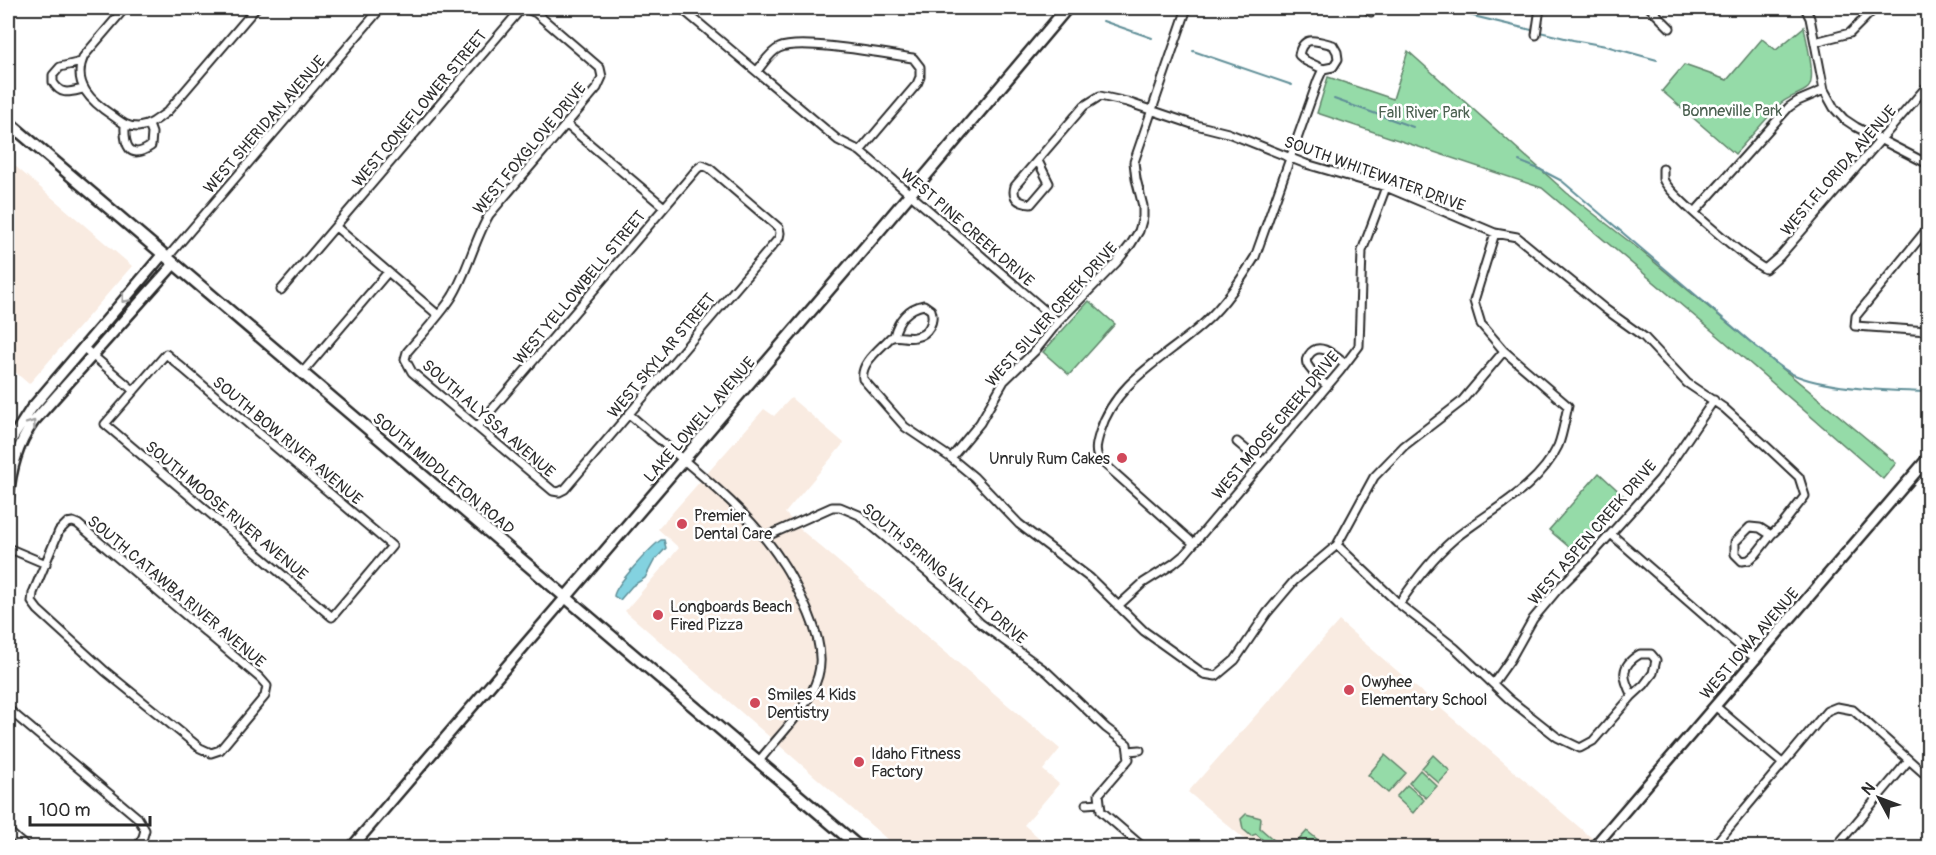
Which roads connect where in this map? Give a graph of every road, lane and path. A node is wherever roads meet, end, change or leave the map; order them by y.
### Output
1 (124, 8) edge
2 (256, 8) edge
3 (381, 8) edge
4 (523, 8) edge
5 (681, 8) edge
6 (1067, 8) edge
7 (1187, 8) edge
8 (1540, 8) edge
9 (1650, 8) edge
10 (1805, 8) edge
11 (1875, 8) edge
12 (1670, 28) dead end
13 (1536, 35) dead end
14 (1815, 42) junction
15 (81, 62) junction
16 (1323, 69) junction
17 (757, 71) junction
18 (1929, 85) edge
19 (83, 89) junction
20 (1824, 90) junction
21 (1152, 110) junction
22 (8, 122) edge
23 (566, 124) junction
24 (125, 125) junction
25 (149, 125) junction
26 (1882, 140) junction
27 (860, 151) junction
28 (1291, 158) junction
29 (1038, 161) junction
30 (1929, 164) edge
31 (1663, 169) dead end
32 (1386, 187) junction
33 (910, 194) junction
34 (664, 207) junction
35 (1695, 212) junction
36 (336, 227) junction
37 (1929, 228) edge
38 (780, 233) joint
39 (1495, 233) junction
40 (168, 259) junction
41 (388, 272) junction
42 (281, 290) dead end
43 (438, 315) junction
44 (1058, 322) junction
45 (1929, 331) edge
46 (894, 336) junction
47 (88, 351) junction
48 (1504, 351) junction
49 (405, 359) joint
50 (1345, 364) junction
51 (302, 373) junction
52 (1327, 386) junction
53 (134, 391) junction
54 (1714, 400) junction
55 (629, 414) junction
56 (477, 427) junction
57 (1237, 442) dead end
58 (8, 445) edge
59 (951, 458) junction
60 (1929, 458) edge
61 (682, 461) junction
62 (1262, 463) junction
63 (559, 492) joint
64 (8, 498) edge
65 (1611, 534) junction
66 (1771, 535) junction
67 (765, 537) junction
68 (1194, 543) junction
69 (1337, 545) junction
70 (8, 548) edge
71 (46, 564) junction
72 (566, 597) junction
73 (1399, 604) junction
74 (1118, 606) junction
75 (332, 617) joint
76 (1756, 658) junction
77 (1493, 684) junction
78 (1632, 696) junction
79 (1715, 706) junction
80 (8, 709) edge
81 (1140, 750) dead end
82 (1128, 751) junction
83 (1909, 760) junction
84 (759, 761) junction
85 (1782, 763) junction
86 (1929, 777) edge
87 (1099, 803) junction
88 (1086, 804) dead end
89 (8, 831) edge
90 (1836, 847) edge
91 (27, 848) edge
92 (137, 848) edge
93 (351, 848) edge
94 (860, 848) edge
95 (1144, 848) edge
96 (1593, 848) edge
97 (1712, 848) edge

1 - 15 street
2 - 25 street
3 - 40 street, WEST SHERIDAN AVENUE
4 - 23 street, WEST FOXGLOVE DRIVE
4 - 36 street, WEST CONEFLOWER STREET
5 - 17 street, WEST PINE CREEK DRIVE
6 - 33 main road, LAKE LOWELL AVENUE
7 - 21 street, WEST SILVER CREEK DRIVE
8 - 13 street
9 - 12 street
10 - 14 street
11 - 14 street
14 - 20 street
15 - 19 street
15 - 19 street
16 - 16 street
16 - 28 street
17 - 27 street, WEST PINE CREEK DRIVE
17 - 27 street
18 - 26 street, WEST FLORIDA AVENUE
19 - 24 street
20 - 26 street
20 - 35 street
21 - 28 street, SOUTH WHITEWATER DRIVE
21 - 29 street, SOUTH WHITEWATER DRIVE
21 - 44 street, WEST SILVER CREEK DRIVE
22 - 40 main road, SOUTH MIDDLETON ROAD
23 - 34 street
23 - 43 street, WEST FOXGLOVE DRIVE
24 - 25 street
24 - 25 street
26 - 30 street
26 - 35 street, WEST FLORIDA AVENUE
27 - 33 street, WEST PINE CREEK DRIVE
28 - 32 street, SOUTH WHITEWATER DRIVE
28 - 68 street
29 - 29 street, SOUTH WHITEWATER DRIVE
31 - 35 street
32 - 39 street, SOUTH WHITEWATER DRIVE
32 - 50 street, WEST MOOSE CREEK DRIVE
33 - 44 street, WEST PINE CREEK DRIVE
33 - 61 main road, LAKE LOWELL AVENUE
34 - 38 street, WEST YELLOWBELL STREET
34 - 56 street, WEST YELLOWBELL STREET
36 - 41 street
36 - 42 street, WEST CONEFLOWER STREET
37 - 45 street
38 - 55 street, WEST SKYLAR STREET
39 - 48 street
39 - 54 street, SOUTH WHITEWATER DRIVE
40 - 47 street
40 -> 47 street
40 - 51 main road, SOUTH MIDDLETON ROAD
41 - 43 street
41 - 51 street
43 - 49 street, WEST FOXGLOVE DRIVE
44 - 59 street, WEST SILVER CREEK DRIVE
46 - 46 street
46 - 59 street
47 - 53 street
47 - 58 street
64 -> 47 street
48 - 69 street
48 - 73 street
49 - 56 street, SOUTH ALYSSA AVENUE
50 - 52 street, WEST MOOSE CREEK DRIVE
50 - 52 street
51 - 72 main road, SOUTH MIDDLETON ROAD
52 - 62 street, WEST MOOSE CREEK DRIVE
53 - 75 street, SOUTH MOOSE RIVER AVENUE
53 - 75 street, SOUTH BOW RIVER AVENUE
54 - 65 street, WEST ASPEN CREEK DRIVE
54 - 66 street, SOUTH WHITEWATER DRIVE
55 - 61 street
55 - 63 street, WEST SKYLAR STREET
56 - 63 street, SOUTH ALYSSA AVENUE
57 - 62 street
59 - 74 street
60 - 76 street, WEST IOWA AVENUE
61 - 67 street
61 - 72 main road, LAKE LOWELL AVENUE
62 - 68 street, WEST MOOSE CREEK DRIVE
65 - 76 street
65 - 77 street, WEST ASPEN CREEK DRIVE
66 - 66 street
67 - 82 street, SOUTH SPRING VALLEY DRIVE
67 - 84 street
68 - 74 street, WEST MOOSE CREEK DRIVE
69 - 73 street
69 - 74 street
70 - 71 street
71 - 71 street, SOUTH CATAWBA RIVER AVENUE
72 - 84 main road, SOUTH MIDDLETON ROAD
72 - 93 street, LAKE LOWELL AVENUE
73 - 77 street
76 - 79 street, WEST IOWA AVENUE
77 - 78 street
78 - 78 street
79 - 85 street
79 - 96 street, WEST IOWA AVENUE
80 - 92 street
81 - 82 street
82 - 87 street
83 - 85 street
83 - 86 street
83 - 90 street
84 - 94 main road, SOUTH MIDDLETON ROAD
85 - 97 street
87 - 88 street
87 - 95 street
89 - 91 street

